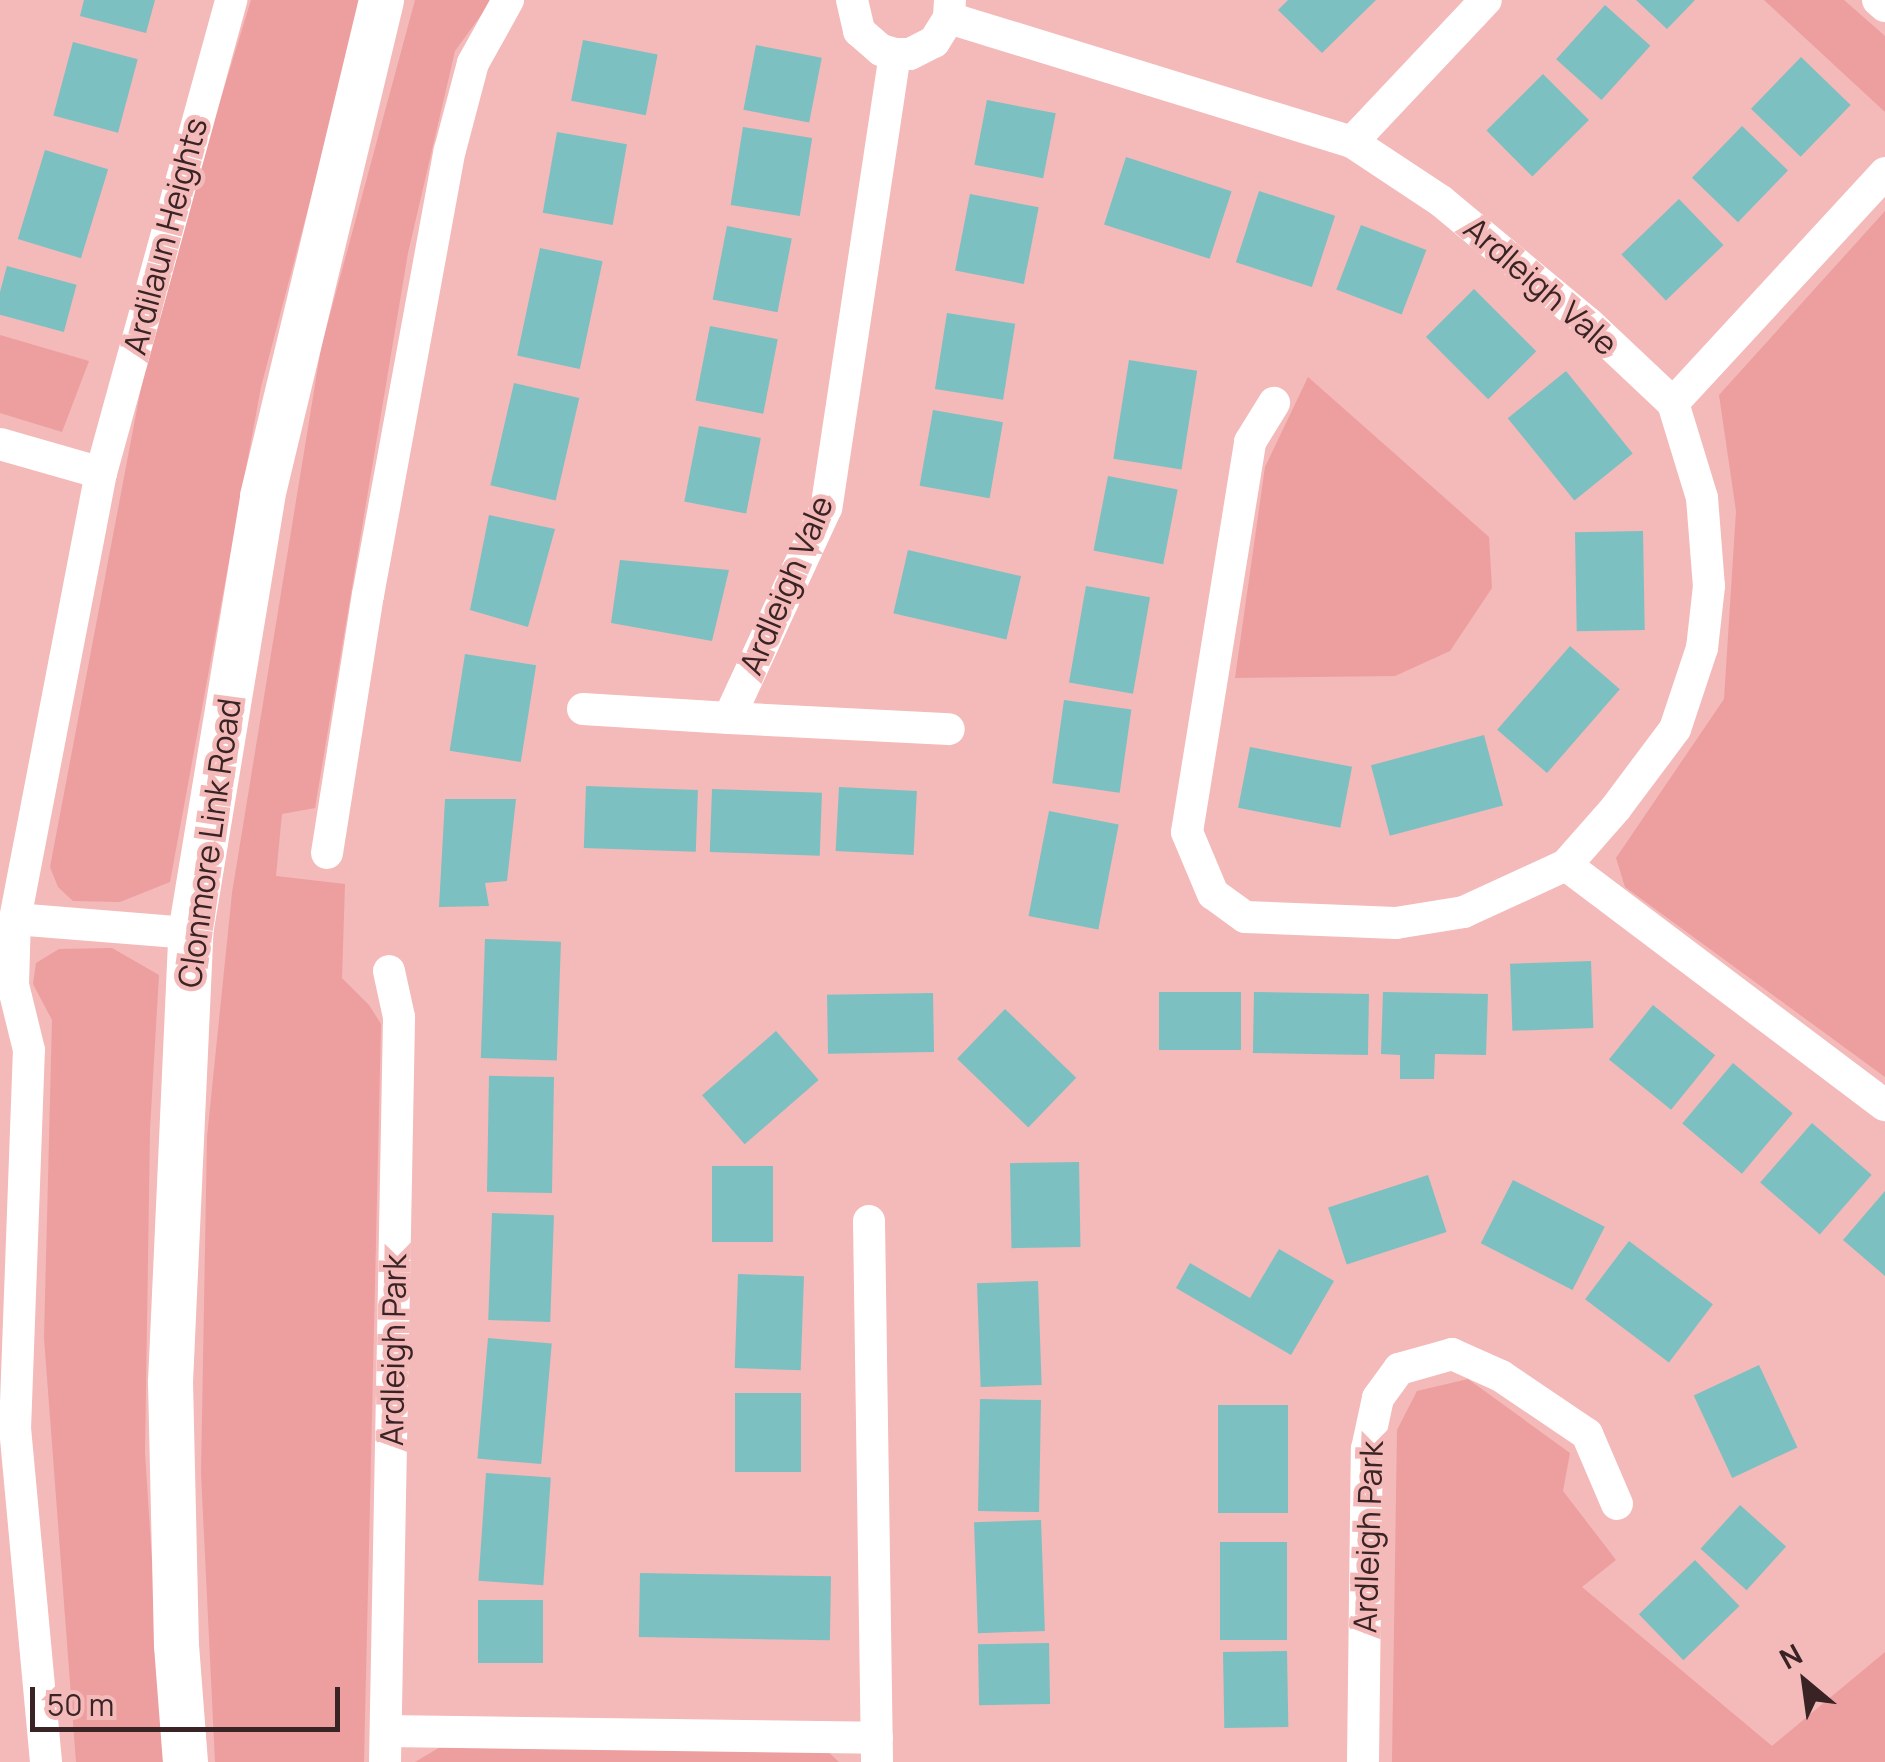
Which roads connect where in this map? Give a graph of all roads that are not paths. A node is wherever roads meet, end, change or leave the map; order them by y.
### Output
1 (231, 0) edge
2 (380, 0) edge
3 (508, 0) edge
4 (852, 0) edge
5 (1486, 0) edge
6 (1878, 0) edge
7 (1885, 6) edge
8 (950, 9) edge
9 (895, 54) junction
10 (1352, 142) junction
11 (1885, 173) edge
12 (1274, 403) dead end
13 (1673, 404) junction
14 (0, 444) edge
15 (101, 473) junction
16 (583, 709) dead end
17 (730, 718) junction
18 (949, 728) dead end
19 (328, 853) dead end
20 (1566, 865) junction
21 (16, 918) junction
22 (190, 933) junction
23 (389, 971) dead end
24 (1885, 1105) edge
25 (869, 1221) dead end
26 (8, 1430) edge
27 (1617, 1504) dead end
28 (386, 1746) edge
29 (877, 1750) edge
30 (46, 1762) edge
31 (185, 1762) edge
32 (1363, 1762) edge

1 - 15 street, Ardilaun Heights
2 - 22 main road, Clonmore Link Road
3 - 19 street
4 - 9 street
5 - 10 street
6 - 7 street
8 - 9 street
8 - 10 street, Ardleigh Vale
9 - 17 street, Ardleigh Vale
10 - 13 street, Ardleigh Vale
11 - 13 street
12 - 20 street, Ardleigh Vale
13 - 20 street, Ardleigh Vale
14 - 15 street
15 - 21 street, Ardilaun Heights
16 - 17 street
17 - 18 street, Ardleigh Vale
20 - 24 street
21 - 22 street
21 - 26 street, Ardilaun Heights
22 - 31 main road, Clonmore Link Road
23 - 28 street, Ardleigh Park
25 - 29 street, Ardleigh Park
26 - 30 street, Ardilaun Heights
27 - 32 street, Ardleigh Park
28 - 29 street, Ardleigh Park

